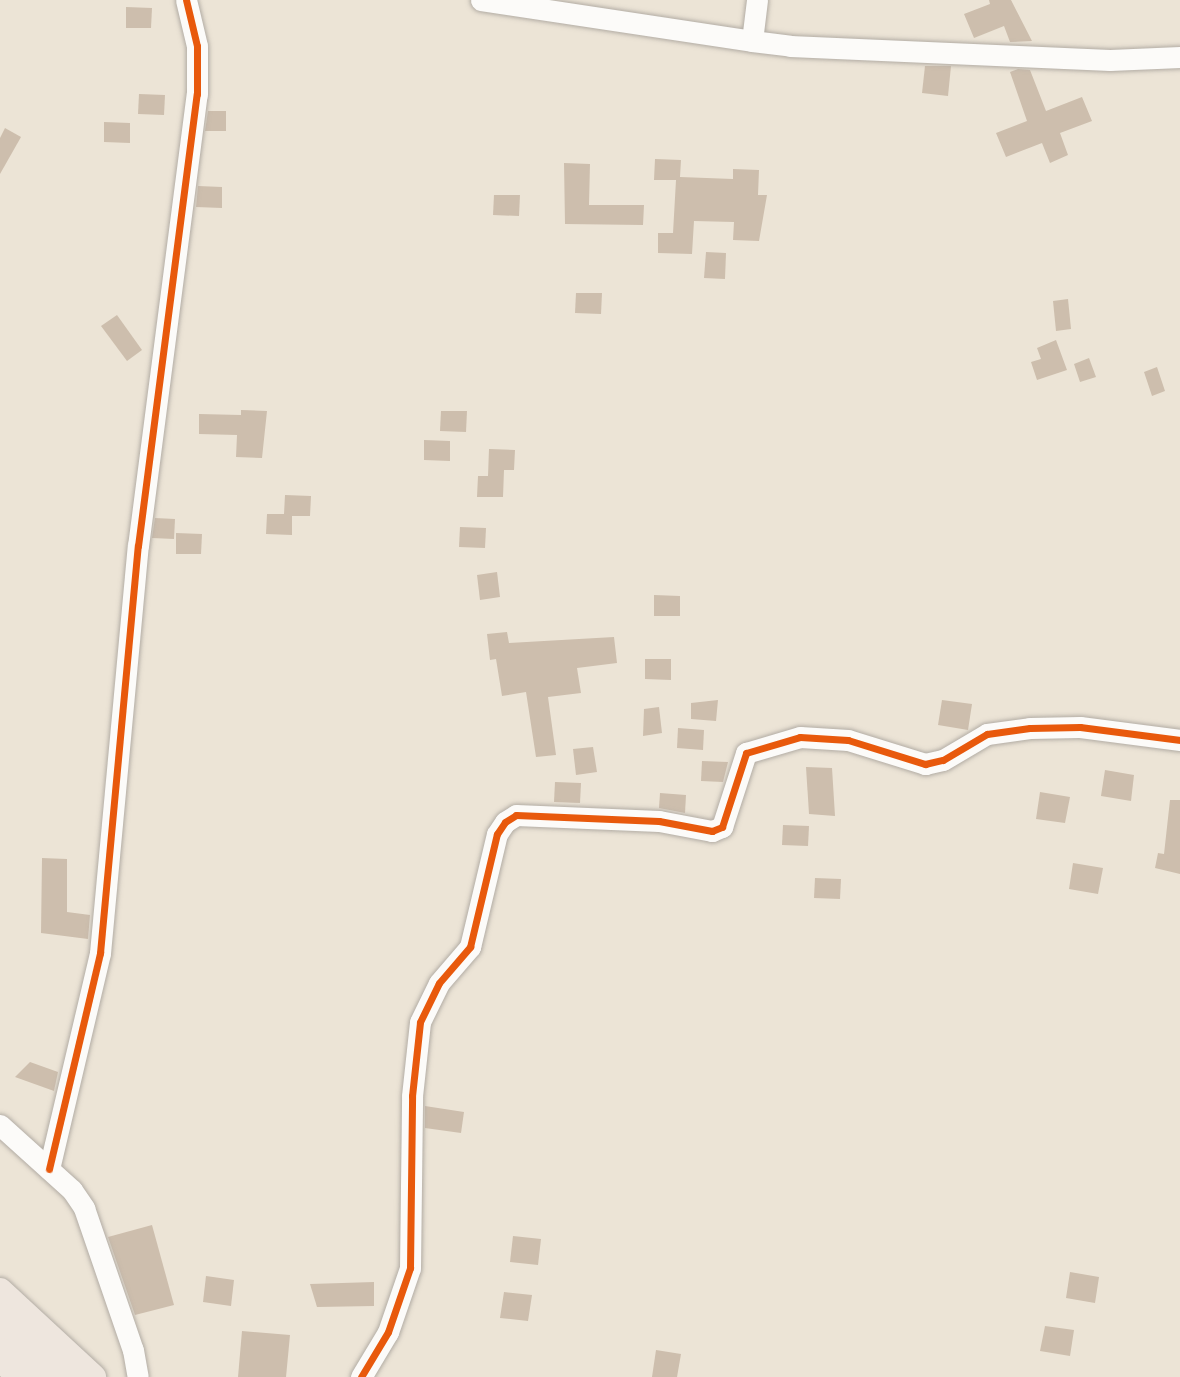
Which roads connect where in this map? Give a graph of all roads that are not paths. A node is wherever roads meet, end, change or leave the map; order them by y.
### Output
1 (186, 0) edge
2 (481, 0) edge
3 (757, 0) edge
4 (752, 41) junction
5 (1180, 57) edge
6 (1180, 740) edge
7 (0, 1125) edge
8 (49, 1169) junction
9 (0, 1291) edge
10 (0, 1319) edge
11 (0, 1354) edge
12 (25, 1377) edge
13 (63, 1377) edge
14 (93, 1377) edge
15 (138, 1377) edge
16 (361, 1377) edge

1 - 8 street
2 - 4 street
3 - 4 street
4 - 5 street
6 - 16 street
7 - 8 street
8 - 15 street
9 - 14 main road
10 - 13 highway
11 - 12 highway

